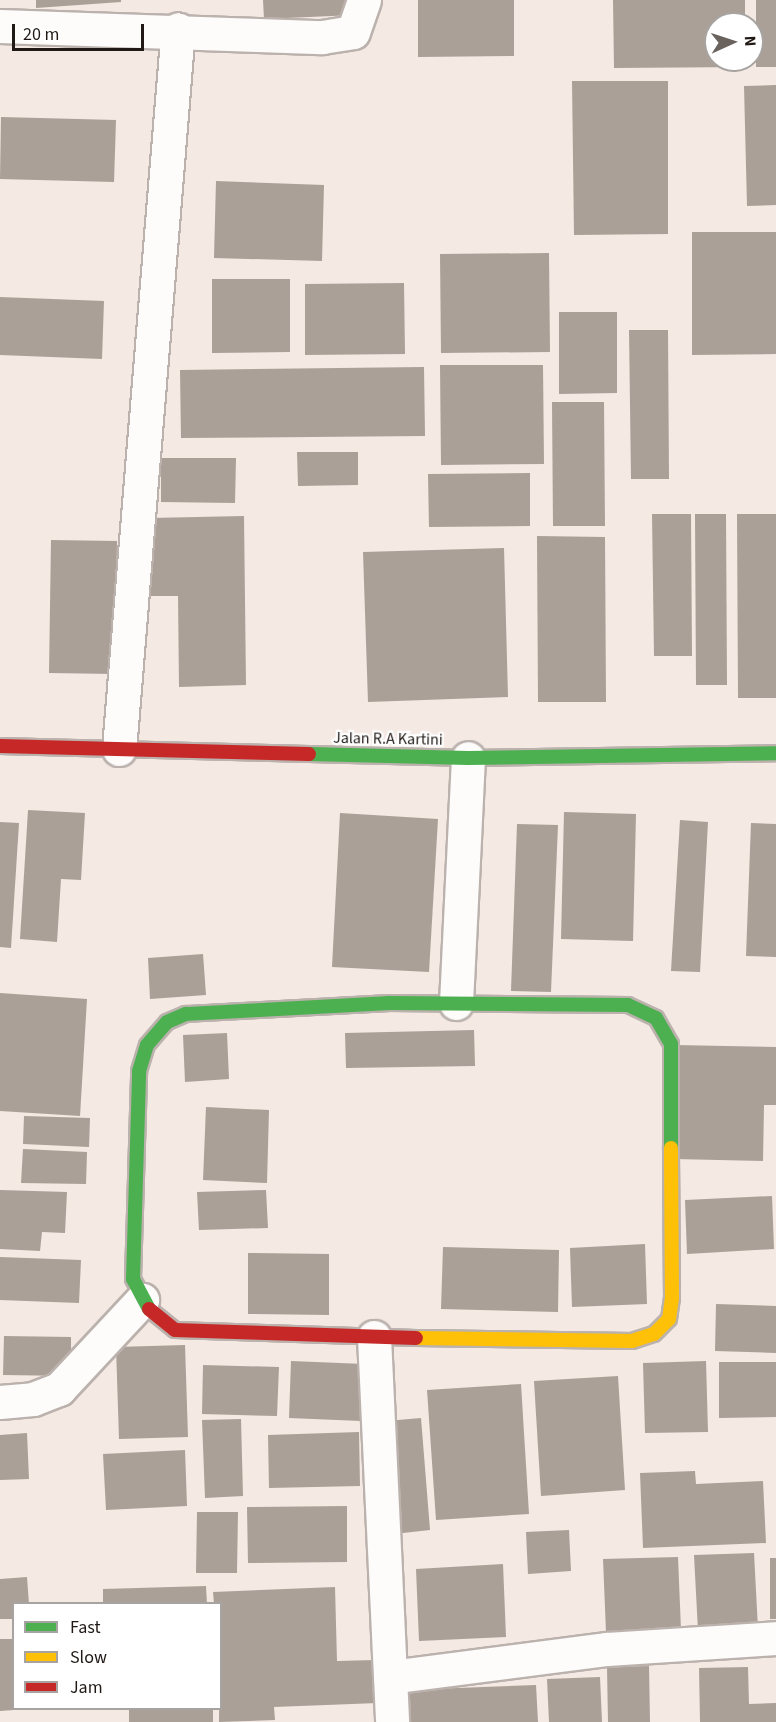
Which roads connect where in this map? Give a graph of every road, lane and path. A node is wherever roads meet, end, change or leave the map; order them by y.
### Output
1 (364, 0) edge
2 (0, 26) edge
3 (178, 29) junction
4 (0, 746) edge
5 (119, 749) junction
6 (776, 753) edge
7 (468, 758) junction
8 (456, 1003) junction
9 (142, 1300) junction
10 (374, 1337) junction
11 (0, 1402) edge
12 (776, 1638) edge
13 (390, 1677) junction
14 (392, 1722) edge

1 - 3 street
2 - 3 street
3 - 5 street
4 - 5 street, Jalan R.A Kartini
5 - 7 street, Jalan R.A Kartini
6 - 7 street, Jalan R.A Kartini
7 - 8 street
8 - 9 street
8 - 10 street
9 - 10 street
9 - 11 street
10 - 13 street
12 - 13 street
13 - 14 street

